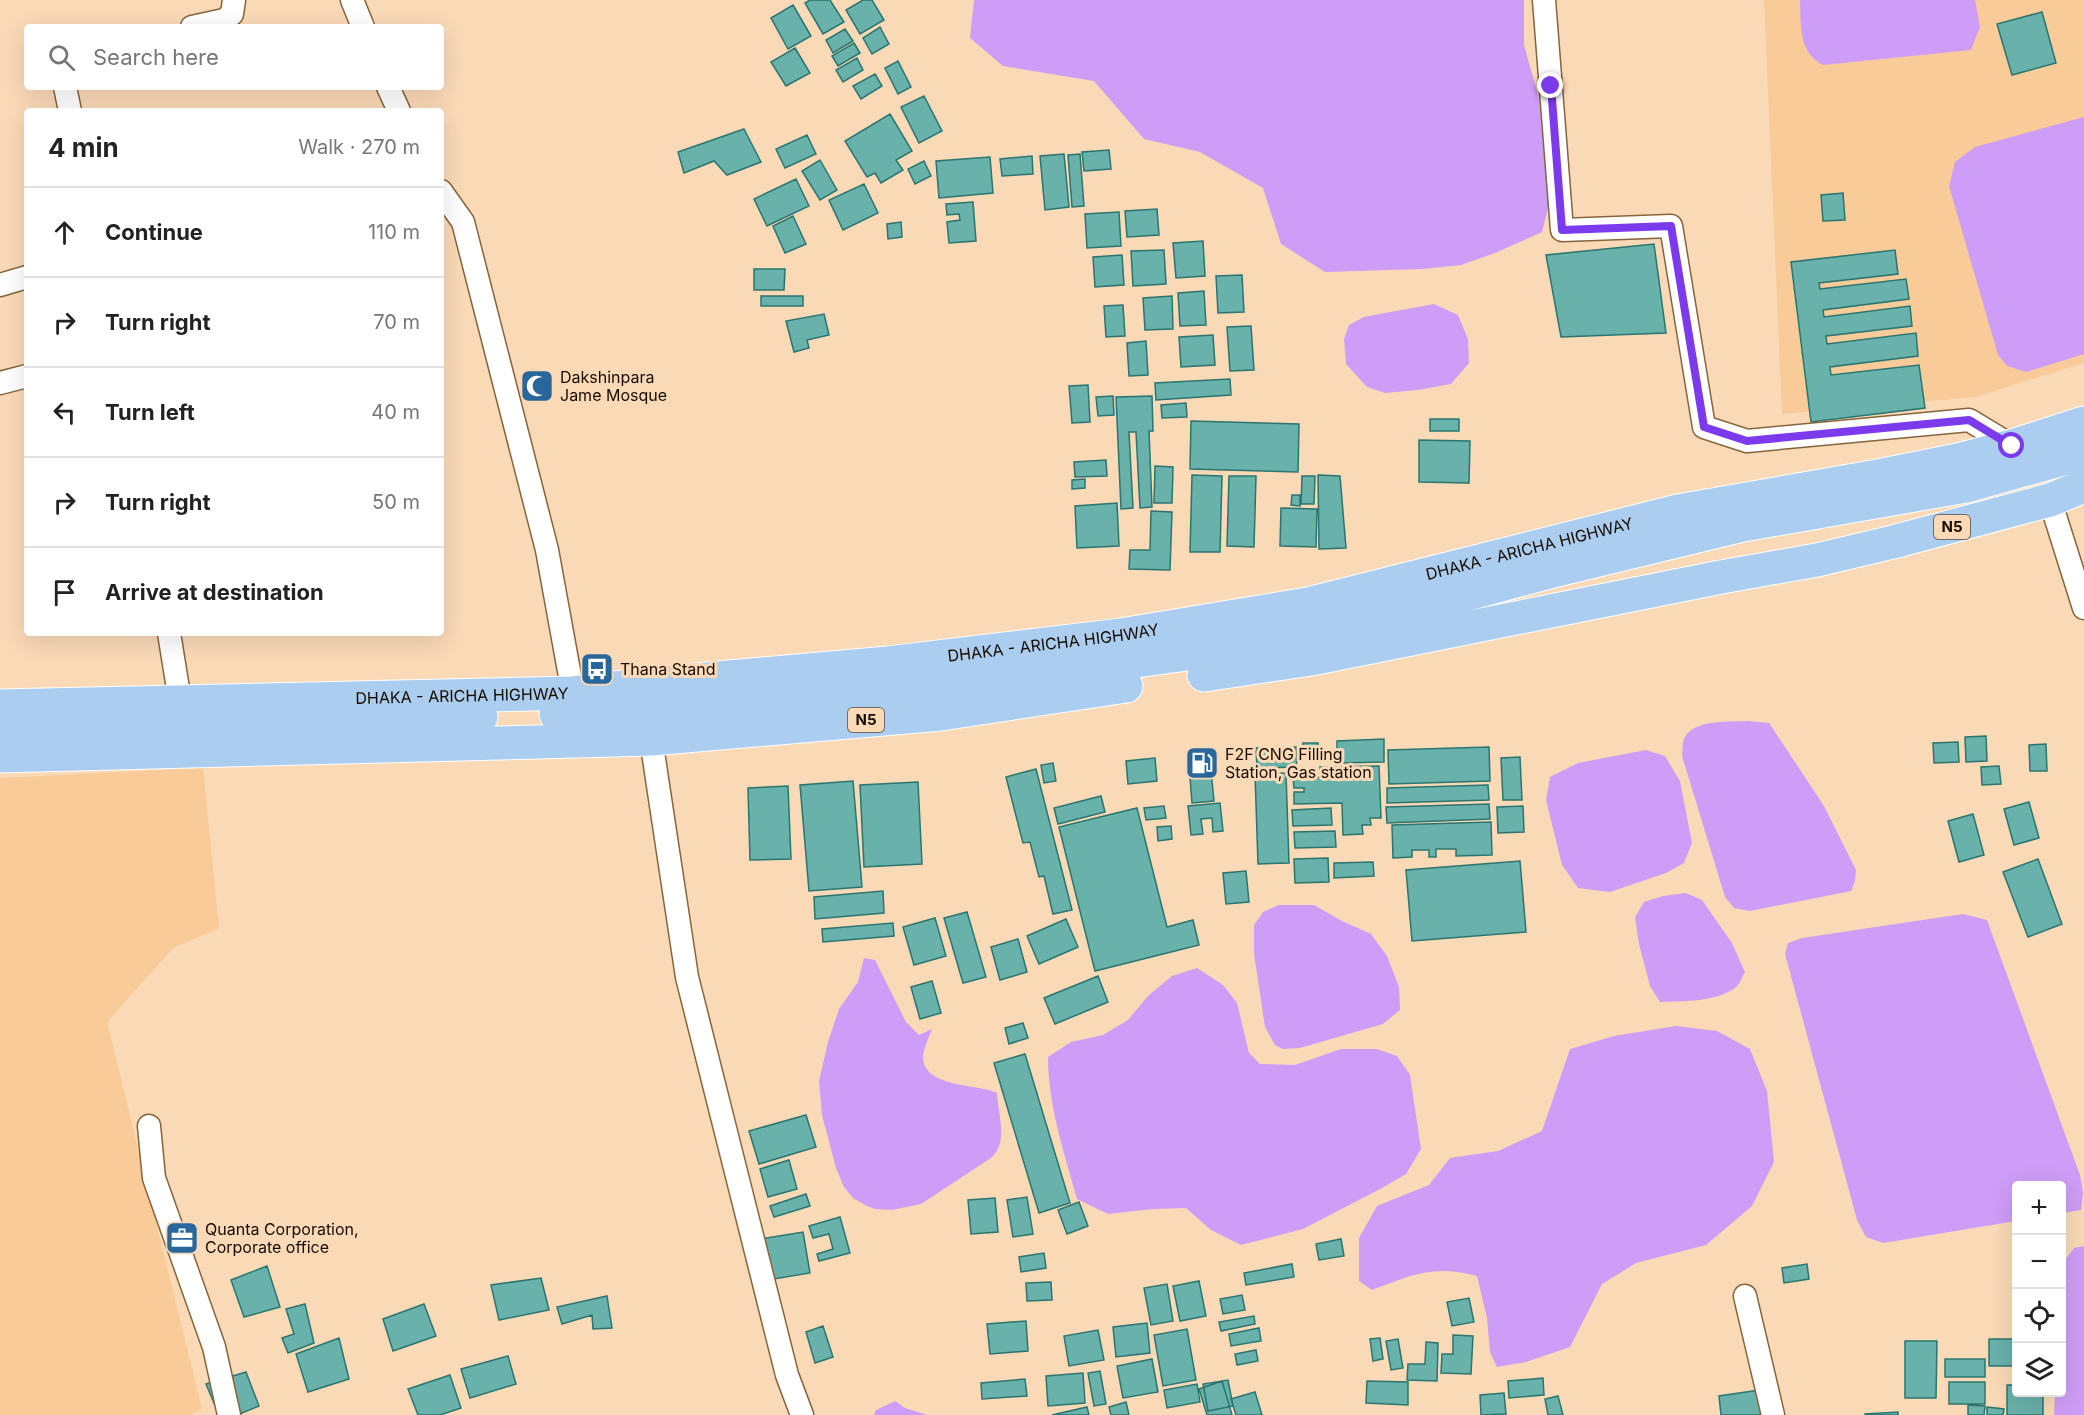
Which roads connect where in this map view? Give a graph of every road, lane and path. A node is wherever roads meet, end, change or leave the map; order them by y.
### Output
1 (234, 0) edge
2 (352, 0) edge
3 (1544, 0) edge
4 (206, 24) edge
5 (362, 24) edge
6 (66, 90) edge
7 (69, 108) edge
8 (444, 195) edge
9 (24, 278) edge
10 (0, 285) edge
11 (24, 377) edge
12 (0, 383) edge
13 (2084, 423) edge
14 (2012, 446) junction
15 (2084, 453) edge
16 (2084, 486) edge
17 (2050, 500) junction
18 (1679, 525) junction
19 (2084, 608) edge
20 (169, 636) edge
21 (573, 693) junction
22 (180, 701) junction
23 (0, 706) edge
24 (0, 732) edge
25 (651, 739) junction
26 (0, 756) edge
27 (149, 1126) dead end
28 (1745, 1296) dead end
29 (229, 1415) edge
30 (802, 1415) edge
31 (1773, 1415) edge

1 - 4 street
2 - 5 street
3 - 14 street
6 - 7 street
8 - 21 street
9 - 10 street
11 - 12 street
13 - 14 highway, DHAKA - ARICHA HIGHWAY / N5
14 - 18 highway, DHAKA - ARICHA HIGHWAY / N5
15 - 18 highway, N5
16 - 17 highway, N5
17 - 19 street
17 - 25 highway, N5
18 - 21 highway, DHAKA - ARICHA HIGHWAY / N5
18 - 24 highway, N5
20 - 22 street
21 - 22 highway, DHAKA - ARICHA HIGHWAY / N5
22 - 23 highway, DHAKA - ARICHA HIGHWAY / N5
25 - 26 highway, N5
25 - 30 street
27 - 29 street
28 - 31 street

